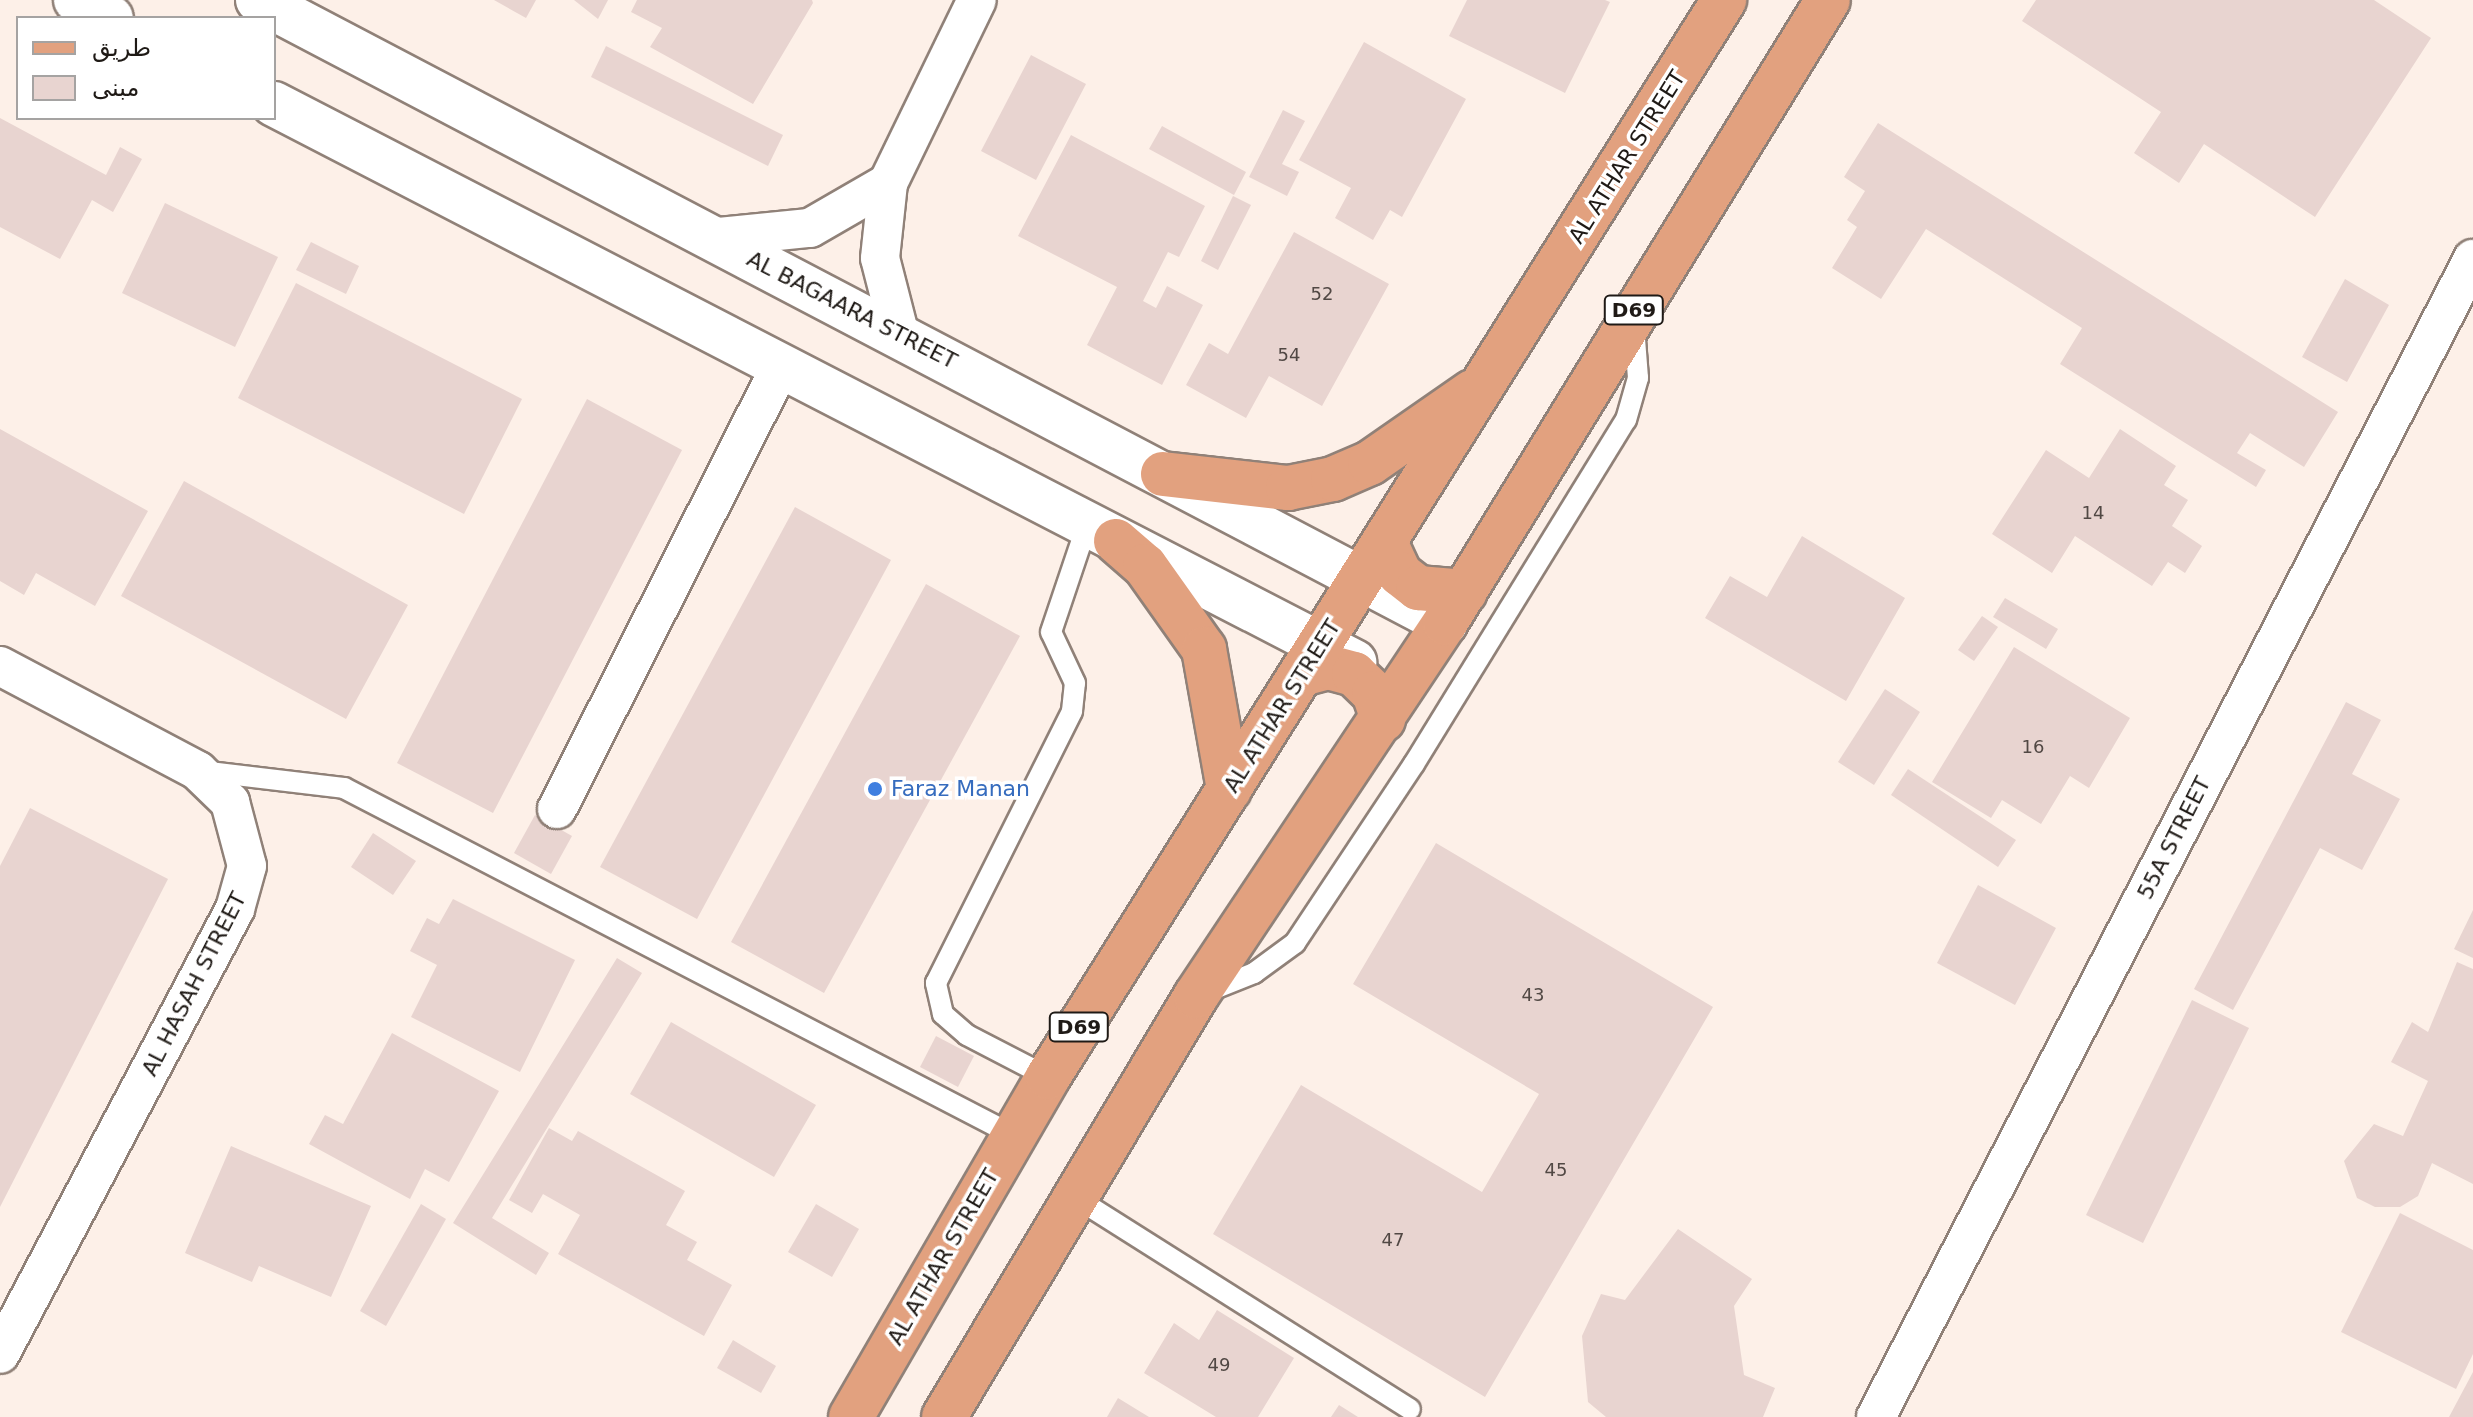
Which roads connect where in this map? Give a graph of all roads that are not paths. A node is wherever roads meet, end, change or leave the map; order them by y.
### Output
1 (76, 0) edge
2 (258, 0) edge
3 (977, 0) edge
4 (1724, 0) edge
5 (1828, 0) edge
6 (107, 16) edge
7 (276, 105) edge
8 (888, 183) junction
9 (709, 238) junction
10 (2473, 259) edge
11 (1632, 315) junction
12 (899, 332) junction
13 (779, 370) junction
14 (1490, 379) junction
15 (1163, 474) junction
16 (1102, 533) junction
17 (1385, 542) junction
18 (1362, 579) junction
19 (1455, 608) junction
20 (1311, 660) junction
21 (0, 666) edge
22 (1393, 703) junction
23 (198, 771) junction
24 (1229, 790) junction
25 (557, 809) dead end
26 (1196, 996) junction
27 (1048, 1077) junction
28 (1013, 1135) junction
29 (1076, 1198) junction
30 (0, 1354) edge
31 (1410, 1409) dead end
32 (851, 1417) edge
33 (944, 1417) edge
34 (1876, 1417) edge

1 - 6 street
2 - 9 street, AL BAGAARA STREET
3 - 8 street
4 - 14 main road, AL ATHAR STREET / D69
5 - 11 main road, D69
7 - 13 street
8 - 9 street
8 - 12 street
9 - 12 street, AL BAGAARA STREET
10 - 34 street, 55A STREET
11 - 19 main road, D69
11 - 26 lane
12 - 15 street, AL BAGAARA STREET
13 - 16 street
13 - 25 street
14 - 15 main road
14 - 17 main road, AL ATHAR STREET / D69
15 - 18 street, AL BAGAARA STREET
16 - 20 street
16 - 24 main road
16 - 27 lane
17 - 18 main road, AL ATHAR STREET / D69
17 - 19 main road
18 - 19 street, AL BAGAARA STREET
18 - 20 main road, AL ATHAR STREET / D69
19 - 22 main road, D69
20 - 22 street
20 - 24 main road, AL ATHAR STREET / D69
21 - 23 street, AL HASAH STREET
22 - 26 main road, D69
23 - 28 lane
23 - 30 street, AL HASAH STREET
24 - 27 main road, AL ATHAR STREET / D69
26 - 29 main road, D69
27 - 28 main road, AL ATHAR STREET / D69
28 - 32 main road, AL ATHAR STREET / D69
29 - 31 lane
29 - 33 main road, D69

